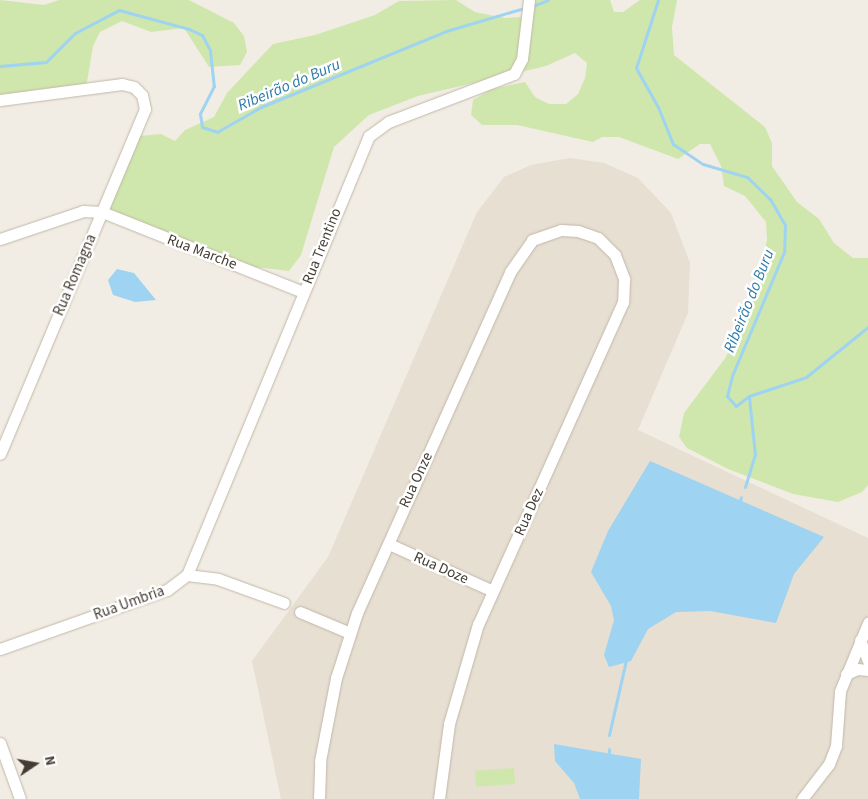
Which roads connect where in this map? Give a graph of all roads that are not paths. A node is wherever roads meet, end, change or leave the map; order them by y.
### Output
1 (529, 1) edge
2 (0, 100) edge
3 (102, 212) junction
4 (598, 238) joint
5 (0, 239) edge
6 (303, 292) junction
7 (1, 451) edge
8 (389, 544) junction
9 (187, 575) junction
10 (493, 591) junction
11 (284, 603) dead end
12 (300, 612) dead end
13 (868, 622) edge
14 (350, 633) junction
15 (860, 640) junction
16 (0, 649) edge
17 (868, 661) edge
18 (868, 670) edge
19 (846, 674) junction
20 (0, 743) edge
21 (20, 799) edge
22 (319, 799) edge
23 (439, 799) edge
24 (802, 799) edge

1 - 6 street, Rua Trentino
2 - 3 street, Rua Romagna
3 - 5 street
3 - 6 street, Rua Marche
3 - 7 street, Rua Romagna
4 - 8 street, Rua Onze
4 - 10 street, Rua Dez
6 - 9 street, Rua Trentino
8 - 10 street, Rua Doze
8 - 14 street, Rua Onze
9 - 11 street
9 - 16 street, Rua Umbria
10 - 23 street, Rua Dez
12 - 14 street
13 - 15 street
14 - 22 street, Rua Onze
15 - 17 street
15 - 19 street
18 - 19 street
19 - 24 street
20 - 21 street

